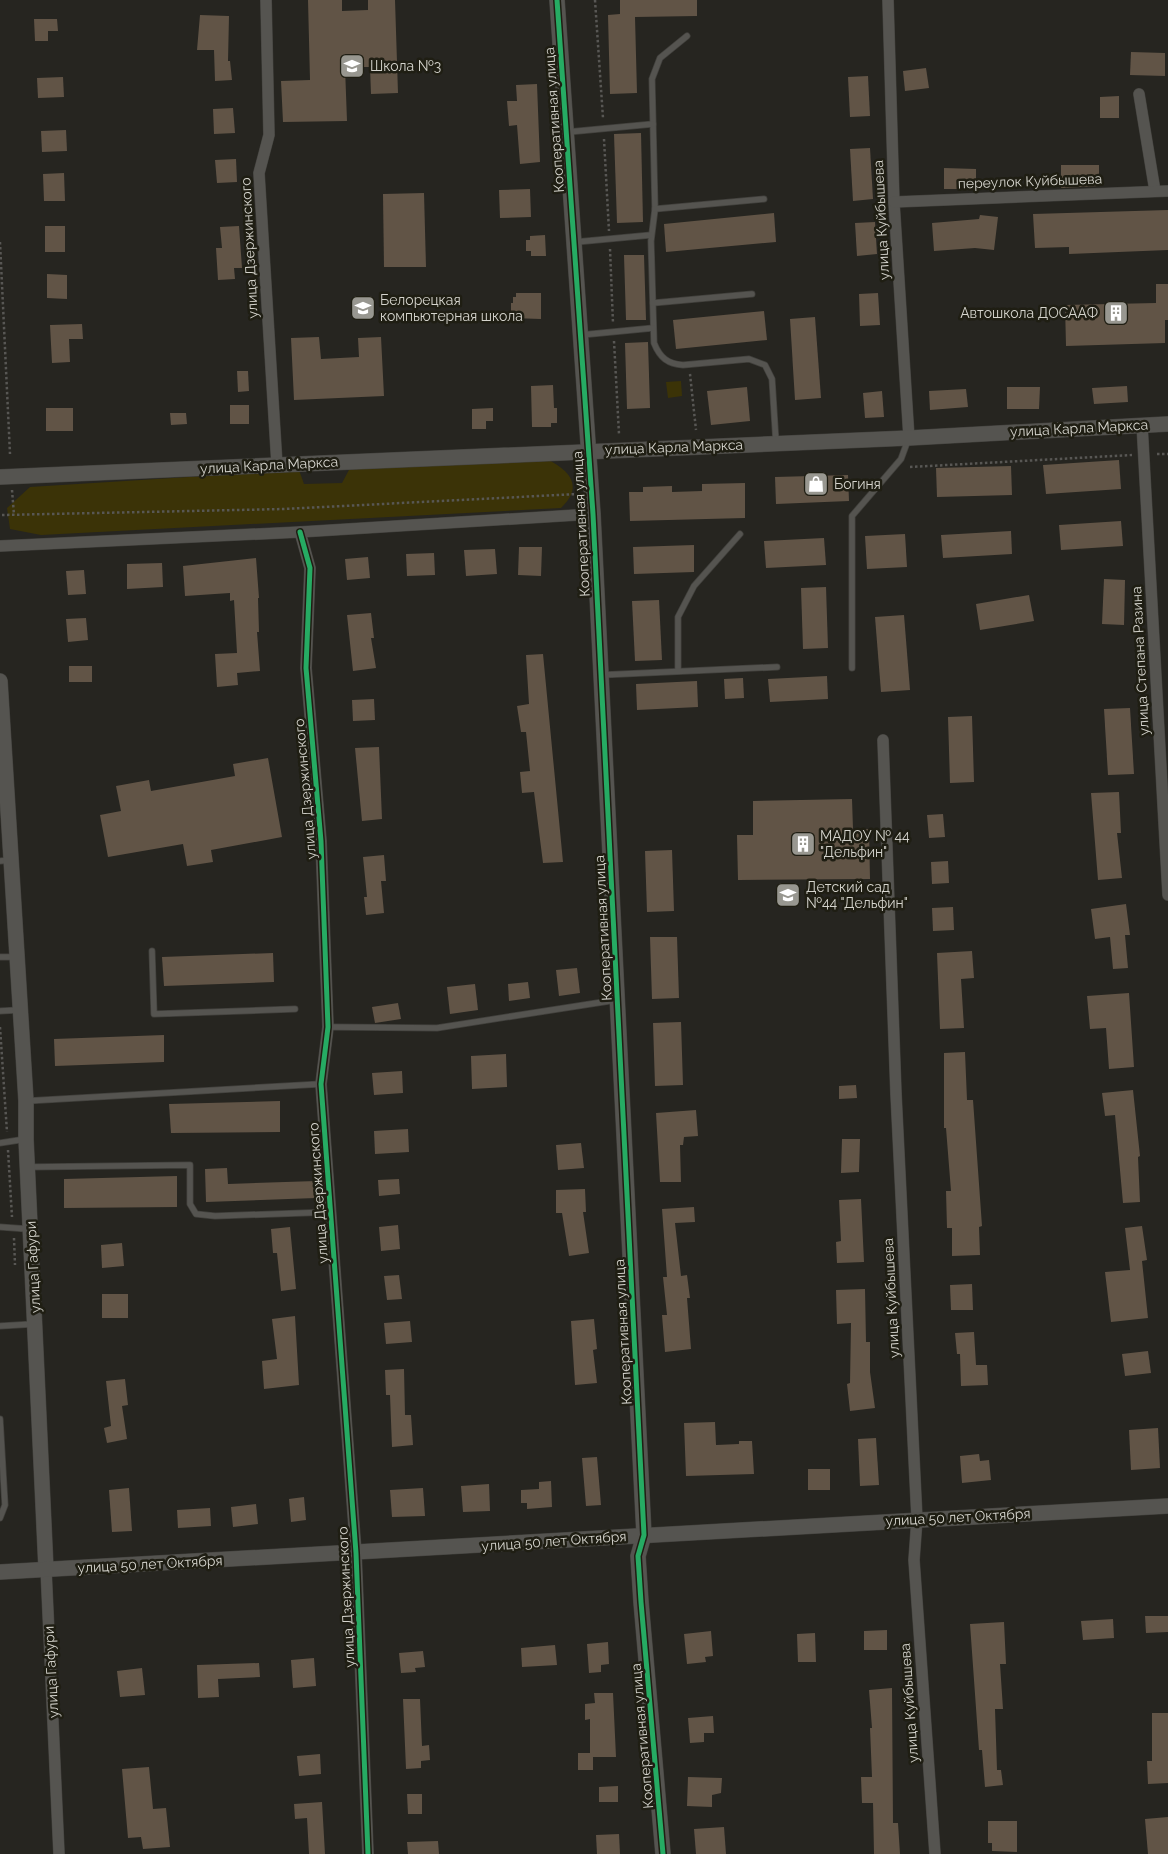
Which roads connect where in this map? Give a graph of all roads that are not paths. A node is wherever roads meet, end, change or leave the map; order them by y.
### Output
1 (266, 0) edge
2 (557, 0) edge
3 (888, 0) edge
4 (687, 36) dead end
5 (1139, 94) dead end
6 (653, 124) junction
7 (566, 132) junction
8 (1155, 191) junction
9 (1168, 191) edge
10 (764, 199) dead end
11 (894, 202) junction
12 (655, 210) junction
13 (651, 235) junction
14 (574, 242) junction
15 (752, 294) dead end
16 (653, 303) junction
17 (653, 328) junction
18 (581, 334) junction
19 (1142, 424) junction
20 (1168, 424) edge
21 (909, 438) junction
22 (776, 443) junction
23 (588, 450) junction
24 (277, 465) junction
25 (0, 477) edge
26 (593, 514) junction
27 (300, 532) junction
28 (740, 534) dead end
29 (0, 546) edge
30 (777, 667) dead end
31 (852, 668) dead end
32 (678, 672) junction
33 (601, 675) junction
34 (0, 681) edge
35 (883, 740) dead end
36 (5, 861) edge
37 (1168, 895) edge
38 (152, 951) dead end
39 (16, 957) junction
40 (0, 958) edge
41 (618, 1000) junction
42 (295, 1009) dead end
43 (19, 1010) junction
44 (0, 1011) edge
45 (328, 1027) junction
46 (321, 1084) junction
47 (26, 1101) junction
48 (26, 1139) junction
49 (0, 1143) edge
50 (27, 1168) junction
51 (332, 1212) junction
52 (0, 1227) edge
53 (30, 1229) junction
54 (36, 1324) junction
55 (0, 1326) edge
56 (0, 1419) edge
57 (1168, 1506) edge
58 (0, 1518) edge
59 (917, 1519) junction
60 (644, 1535) junction
61 (356, 1553) junction
62 (46, 1569) junction
63 (0, 1572) edge
64 (59, 1854) edge
65 (368, 1854) edge
66 (663, 1854) edge
67 (936, 1854) edge

1 - 24 street, улица Дзержинского
2 - 7 street, Кооперативная улица
3 - 11 street, улица Куйбышева
4 - 6 lane
5 - 8 street
6 - 7 lane
6 - 12 lane
7 - 14 street, Кооперативная улица
8 - 9 street, переулок Куйбышева
8 - 11 street, переулок Куйбышева
10 - 12 lane
11 - 21 street, улица Куйбышева
12 - 13 lane
13 - 14 lane
13 - 16 lane
14 - 18 street, Кооперативная улица
15 - 16 lane
16 - 17 lane
17 - 18 lane
17 - 22 lane
18 - 23 street, Кооперативная улица
19 - 20 street, улица Карла Маркса
19 - 21 street, улица Карла Маркса
19 - 37 street, улица Степана Разина
21 - 22 street, улица Карла Маркса
21 - 31 lane
22 - 23 street, улица Карла Маркса
23 - 24 street, улица Карла Маркса
23 - 26 street, Кооперативная улица
24 - 25 street, улица Карла Маркса
26 - 27 street
26 - 33 street, Кооперативная улица
27 - 29 street
27 - 45 street, улица Дзержинского
28 - 32 lane
30 - 32 lane
32 - 33 lane
33 - 41 street, Кооперативная улица
34 - 36 street, улица Гафури
35 - 59 street, улица Куйбышева
36 - 39 street, улица Гафури
38 - 42 lane
39 - 40 lane
39 - 43 street, улица Гафури
41 - 45 lane
41 - 60 street, Кооперативная улица
43 - 44 lane
43 - 47 street, улица Гафури
45 - 46 street, улица Дзержинского
46 - 47 lane
46 - 51 street, улица Дзержинского
47 - 48 street, улица Гафури
48 - 49 lane
48 - 50 street, улица Гафури
50 - 51 lane
50 - 53 street, улица Гафури
51 - 61 street, улица Дзержинского
52 - 53 lane
53 - 54 street, улица Гафури
54 - 55 lane
54 - 62 street, улица Гафури
56 - 58 lane
57 - 59 street, улица 50 лет Октября
59 - 60 street, улица 50 лет Октября
59 - 67 street, улица Куйбышева
60 - 61 street, улица 50 лет Октября
60 - 66 street, Кооперативная улица
61 - 62 street, улица 50 лет Октября
61 - 65 street, улица Дзержинского
62 - 63 street, улица 50 лет Октября
62 - 64 street, улица Гафури

